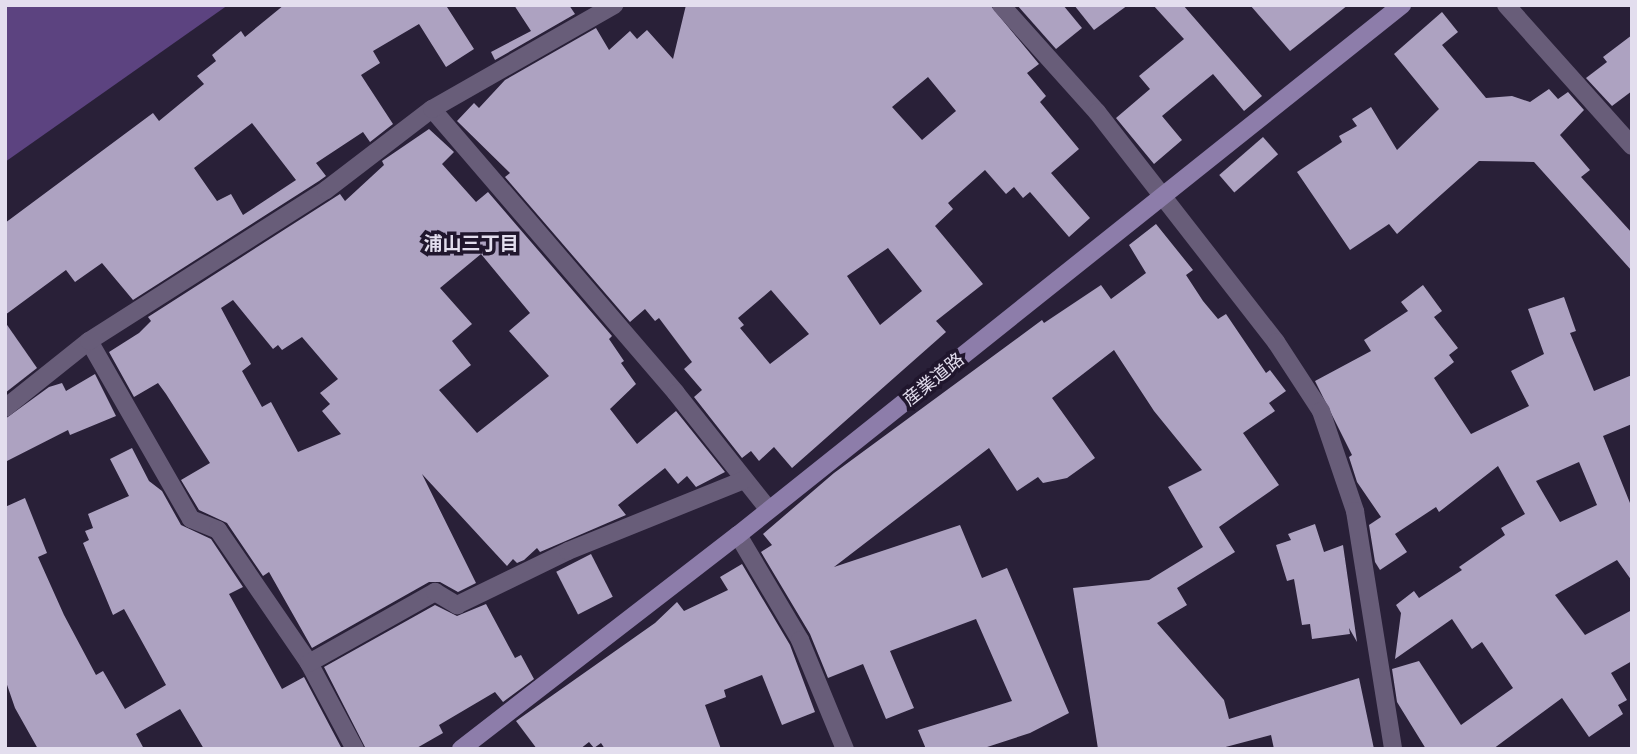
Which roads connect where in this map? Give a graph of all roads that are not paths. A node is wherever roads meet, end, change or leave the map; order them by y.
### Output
1 (614, 5) edge
2 (1001, 5) edge
3 (1402, 5) edge
4 (1506, 5) edge
5 (432, 109) junction
6 (1632, 146) edge
7 (1160, 198) junction
8 (89, 341) junction
9 (5, 408) edge
10 (744, 480) junction
11 (769, 510) junction
12 (738, 535) junction
13 (309, 663) junction
14 (355, 749) edge
15 (461, 749) edge
16 (845, 749) edge
17 (1393, 749) edge

1 - 5 street
2 - 7 street
3 - 7 street, 産業道路
4 - 6 street
5 - 8 street
5 - 10 street
7 - 11 street, 産業道路
7 - 17 street
8 - 9 street
8 - 13 street
10 - 11 street
10 - 13 street
11 - 12 street, 産業道路
12 - 15 street, 産業道路
12 - 16 street
13 - 14 street

